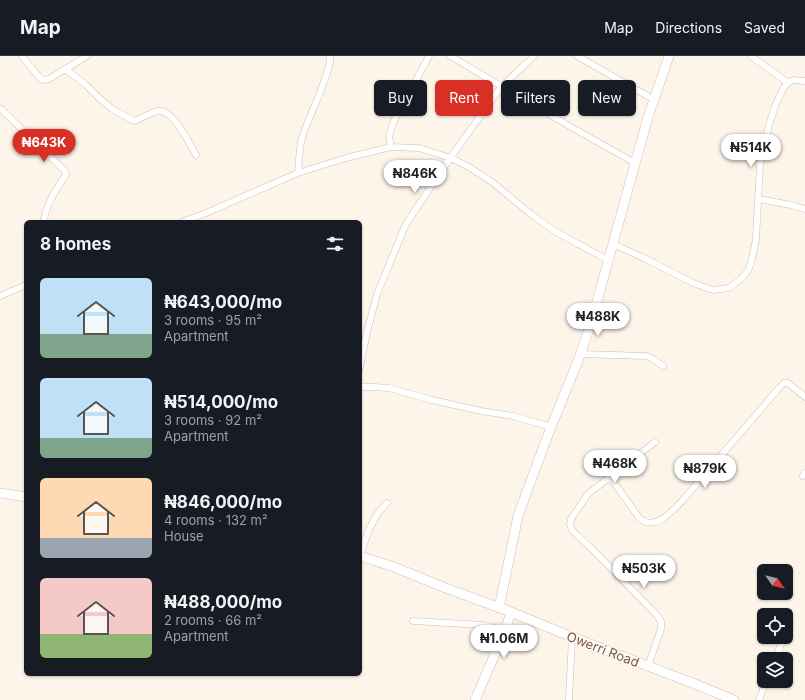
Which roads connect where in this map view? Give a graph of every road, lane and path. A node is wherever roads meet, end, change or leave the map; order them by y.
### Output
1 (22, 56) edge
2 (88, 56) edge
3 (330, 56) edge
4 (429, 56) edge
5 (450, 56) edge
6 (534, 56) edge
7 (577, 56) edge
8 (669, 56) edge
9 (751, 56) edge
10 (65, 70) junction
11 (508, 80) edge
12 (805, 80) edge
13 (788, 83) junction
14 (501, 87) joint
15 (653, 99) junction
16 (1, 109) edge
17 (551, 116) edge
18 (391, 147) junction
19 (196, 155) dead end
20 (451, 158) junction
21 (635, 163) junction
22 (298, 173) junction
23 (759, 198) junction
24 (805, 209) edge
25 (44, 220) edge
26 (188, 220) edge
27 (613, 244) junction
28 (608, 260) junction
29 (24, 286) edge
30 (0, 296) edge
31 (581, 354) junction
32 (362, 357) edge
33 (663, 366) dead end
34 (362, 387) edge
35 (805, 397) edge
36 (551, 427) junction
37 (656, 442) dead end
38 (610, 477) junction
39 (0, 493) edge
40 (24, 497) edge
41 (387, 503) dead end
42 (362, 550) edge
43 (362, 557) edge
44 (499, 608) junction
45 (511, 612) junction
46 (413, 621) dead end
47 (505, 631) junction
48 (572, 637) junction
49 (648, 666) junction
50 (763, 688) edge
51 (475, 700) edge
52 (569, 700) edge
53 (734, 700) edge
54 (759, 700) edge

1 - 10 street
2 - 10 street
3 - 22 street
4 - 18 street
5 - 14 street
6 - 11 street
7 - 15 street
8 - 15 main road
9 - 13 street
10 - 19 street
12 - 13 street
13 - 23 street
14 - 20 street
15 - 21 main road
16 - 25 street
17 - 21 street
18 - 20 street
18 - 22 street
20 - 28 street
20 - 32 street
21 - 27 main road
22 - 26 street
23 - 24 street
23 - 27 street
27 - 28 main road
28 - 31 main road
29 - 30 street
31 - 33 street
31 - 36 main road
34 - 36 street
35 - 38 street
36 - 44 main road
37 - 38 street
38 - 49 street
39 - 40 main road
41 - 42 street
43 - 44 main road, Owerri Road
44 - 45 main road, Owerri Road
45 - 47 main road
45 - 48 main road, Owerri Road
46 - 47 street
47 - 51 main road
48 - 49 main road, Owerri Road
48 - 52 street
49 - 53 main road, Owerri Road
50 - 54 street

